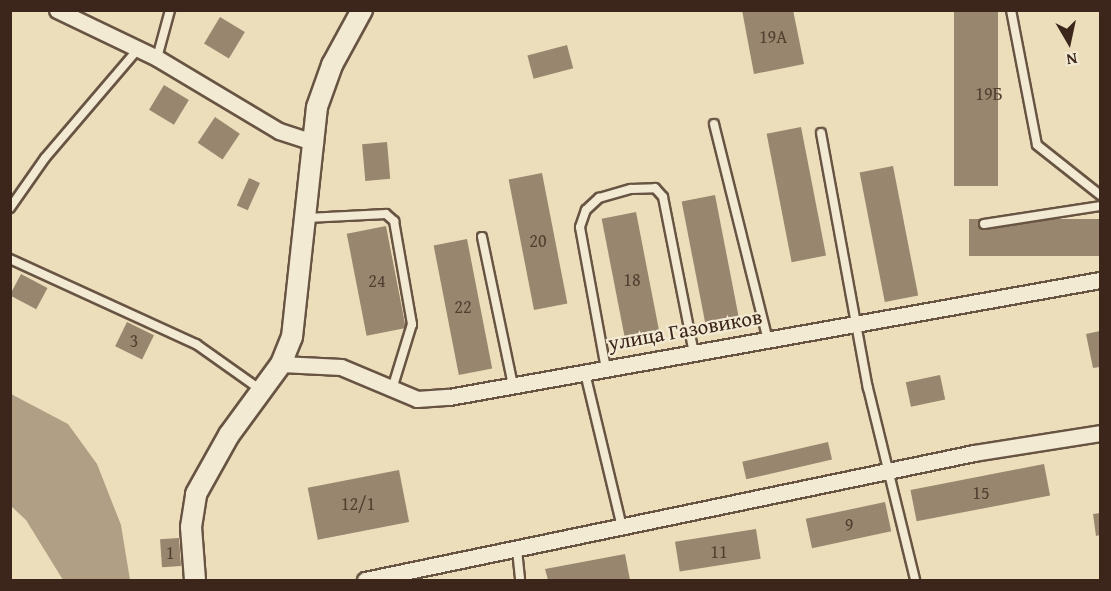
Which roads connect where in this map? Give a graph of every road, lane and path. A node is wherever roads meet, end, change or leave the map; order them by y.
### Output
1 (57, 10) edge
2 (170, 10) edge
3 (362, 10) edge
4 (1011, 10) edge
5 (139, 48) junction
6 (157, 58) junction
7 (714, 124) dead end
8 (821, 133) dead end
9 (315, 143) junction
10 (1101, 195) edge
11 (1101, 206) edge
12 (10, 208) edge
13 (307, 218) junction
14 (984, 224) dead end
15 (482, 237) dead end
16 (10, 259) edge
17 (1101, 280) edge
18 (856, 323) junction
19 (768, 340) junction
20 (694, 353) junction
21 (281, 364) junction
22 (606, 369) junction
23 (585, 373) junction
24 (513, 386) junction
25 (391, 391) junction
26 (264, 392) junction
27 (1101, 434) edge
28 (888, 471) junction
29 (622, 529) junction
30 (517, 550) junction
31 (195, 580) edge
32 (365, 580) edge
33 (520, 580) edge
34 (915, 580) edge

1 - 5 street
2 - 6 lane
3 - 9 street
4 - 10 lane
5 - 6 street
5 - 12 lane
6 - 9 street
7 - 19 lane
8 - 18 lane
9 - 13 street
11 - 14 lane
13 - 21 street
13 - 25 lane
15 - 24 lane
16 - 26 lane
17 - 18 street, улица Газовиков
18 - 19 street, улица Газовиков
18 - 28 lane
19 - 20 street, улица Газовиков
20 - 22 street, улица Газовиков
20 - 22 lane
21 - 25 street, улица Газовиков
21 - 26 street
22 - 23 street, улица Газовиков
23 - 24 street, улица Газовиков
23 - 29 lane
24 - 25 street, улица Газовиков
26 - 31 street
27 - 28 street
28 - 29 street
28 - 34 lane
29 - 30 street
30 - 32 street
30 - 33 lane

